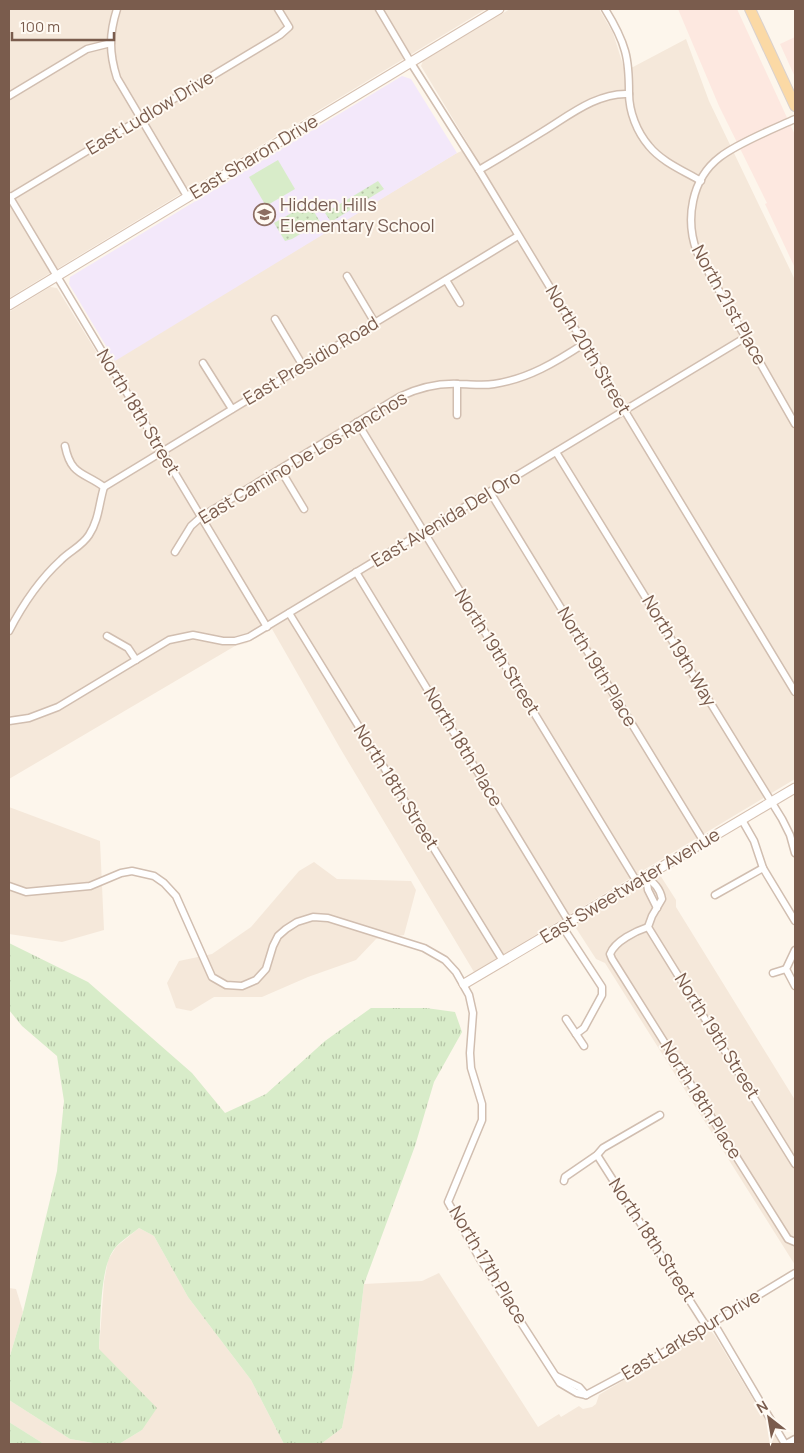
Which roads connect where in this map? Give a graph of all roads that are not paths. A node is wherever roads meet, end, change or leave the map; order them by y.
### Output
1 (117, 9) edge
2 (278, 9) edge
3 (379, 9) edge
4 (498, 9) edge
5 (604, 9) edge
6 (750, 9) edge
7 (111, 43) junction
8 (411, 62) junction
9 (629, 94) junction
10 (9, 96) edge
11 (795, 106) edge
12 (795, 119) edge
13 (140, 120) junction
14 (479, 170) junction
15 (701, 181) junction
16 (9, 197) edge
17 (188, 198) junction
18 (518, 236) junction
19 (347, 276) dead end
20 (56, 277) junction
21 (446, 280) junction
22 (460, 303) dead end
23 (9, 305) edge
24 (275, 319) dead end
25 (375, 322) junction
26 (746, 337) junction
27 (585, 344) junction
28 (202, 363) dead end
29 (303, 366) junction
30 (457, 384) junction
31 (232, 409) junction
32 (625, 411) junction
33 (457, 415) dead end
34 (357, 422) junction
35 (795, 424) edge
36 (65, 446) dead end
37 (161, 452) junction
38 (556, 452) junction
39 (280, 469) junction
40 (104, 487) junction
41 (490, 492) junction
42 (304, 509) dead end
43 (201, 517) junction
44 (424, 532) junction
45 (176, 552) dead end
46 (356, 572) junction
47 (289, 613) junction
48 (267, 627) junction
49 (9, 631) edge
50 (107, 636) dead end
51 (136, 660) junction
52 (795, 692) edge
53 (9, 721) edge
54 (795, 788) edge
55 (771, 802) junction
56 (742, 820) junction
57 (704, 842) junction
58 (795, 853) edge
59 (763, 868) junction
60 (646, 877) junction
61 (637, 882) junction
62 (9, 886) edge
63 (715, 895) dead end
64 (795, 921) edge
65 (566, 924) junction
66 (648, 927) junction
67 (795, 950) edge
68 (503, 961) junction
69 (786, 969) junction
70 (773, 973) dead end
71 (464, 984) junction
72 (795, 986) edge
73 (566, 1019) dead end
74 (576, 1034) junction
75 (584, 1046) dead end
76 (660, 1115) dead end
77 (597, 1155) junction
78 (795, 1164) edge
79 (564, 1181) dead end
80 (795, 1242) edge
81 (795, 1273) edge
82 (713, 1322) junction
83 (706, 1326) junction
84 (586, 1395) joint
85 (795, 1439) edge
86 (786, 1444) edge

1 - 7 street
2 - 13 street, East Ludlow Drive
3 - 8 street, North 20th Street
4 - 8 street, East Sharon Drive
5 - 9 street
6 - 11 main road
7 - 10 street
7 - 13 street
8 - 14 street, North 20th Street
8 - 17 street, East Sharon Drive
9 - 14 street
9 - 15 street
12 - 15 street, North 21st Place
13 - 16 street, East Ludlow Drive
13 - 17 street
14 - 18 street, North 20th Street
15 - 26 street, North 21st Place
16 - 20 street, North 18th Street
17 - 20 street, East Sharon Drive
18 - 21 street, East Presidio Road
18 - 27 street, North 20th Street
19 - 25 street
20 - 23 street, East Sharon Drive
20 - 37 street, North 18th Street
21 - 22 street
21 - 25 street, East Presidio Road
24 - 29 street
25 - 29 street, East Presidio Road
26 - 32 street, East Avenida Del Oro
26 - 35 street, North 21st Place
27 - 30 street, East Camino De Los Ranchos
27 - 32 street, North 20th Street
28 - 31 street
29 - 31 street, East Presidio Road
30 - 33 street
30 - 34 street, East Camino De Los Ranchos
31 - 37 street, East Presidio Road
32 - 38 street, East Avenida Del Oro
32 - 52 street, North 20th Street
34 - 39 street, East Camino De Los Ranchos
34 - 44 street, North 19th Street
36 - 40 street
37 - 40 street, East Presidio Road
37 - 43 street, North 18th Street
38 - 41 street, East Avenida Del Oro
38 - 55 street, North 19th Way
39 - 42 street
39 - 43 street, East Camino De Los Ranchos
40 - 49 street
41 - 44 street, East Avenida Del Oro
41 - 57 street, North 19th Place
43 - 45 street, East Camino De Los Ranchos
43 - 48 street, North 18th Street
44 - 46 street, East Avenida Del Oro
44 - 61 street, North 19th Street
46 - 47 street, East Avenida Del Oro
46 - 65 street, North 18th Place
47 - 48 street, East Avenida Del Oro
47 - 68 street, North 18th Street
48 - 51 street, East Avenida Del Oro
50 - 51 street
51 - 53 street, East Avenida Del Oro
54 - 55 street, East Sweetwater Avenue
55 - 56 street, East Sweetwater Avenue
55 - 58 street, North 19th Way
56 - 57 street, East Sweetwater Avenue
56 - 59 street
57 - 60 street, East Sweetwater Avenue
59 - 63 street
59 - 64 street
60 - 61 street, East Sweetwater Avenue
60 - 66 street
61 - 65 street, East Sweetwater Avenue
62 - 71 street, North 17th Place
65 - 68 street, East Sweetwater Avenue
65 - 74 street, North 18th Place
66 - 78 street, North 19th Street
66 - 80 street, North 18th Place
67 - 69 street
68 - 71 street, East Sweetwater Avenue
69 - 70 street
69 - 72 street
71 - 84 street, North 17th Place
73 - 74 street
74 - 75 street
76 - 77 street
77 - 79 street
77 - 83 street, North 18th Street
81 - 82 street, East Larkspur Drive
82 - 83 street, East Larkspur Drive
82 - 86 street
83 - 84 street, East Larkspur Drive
85 - 86 street

